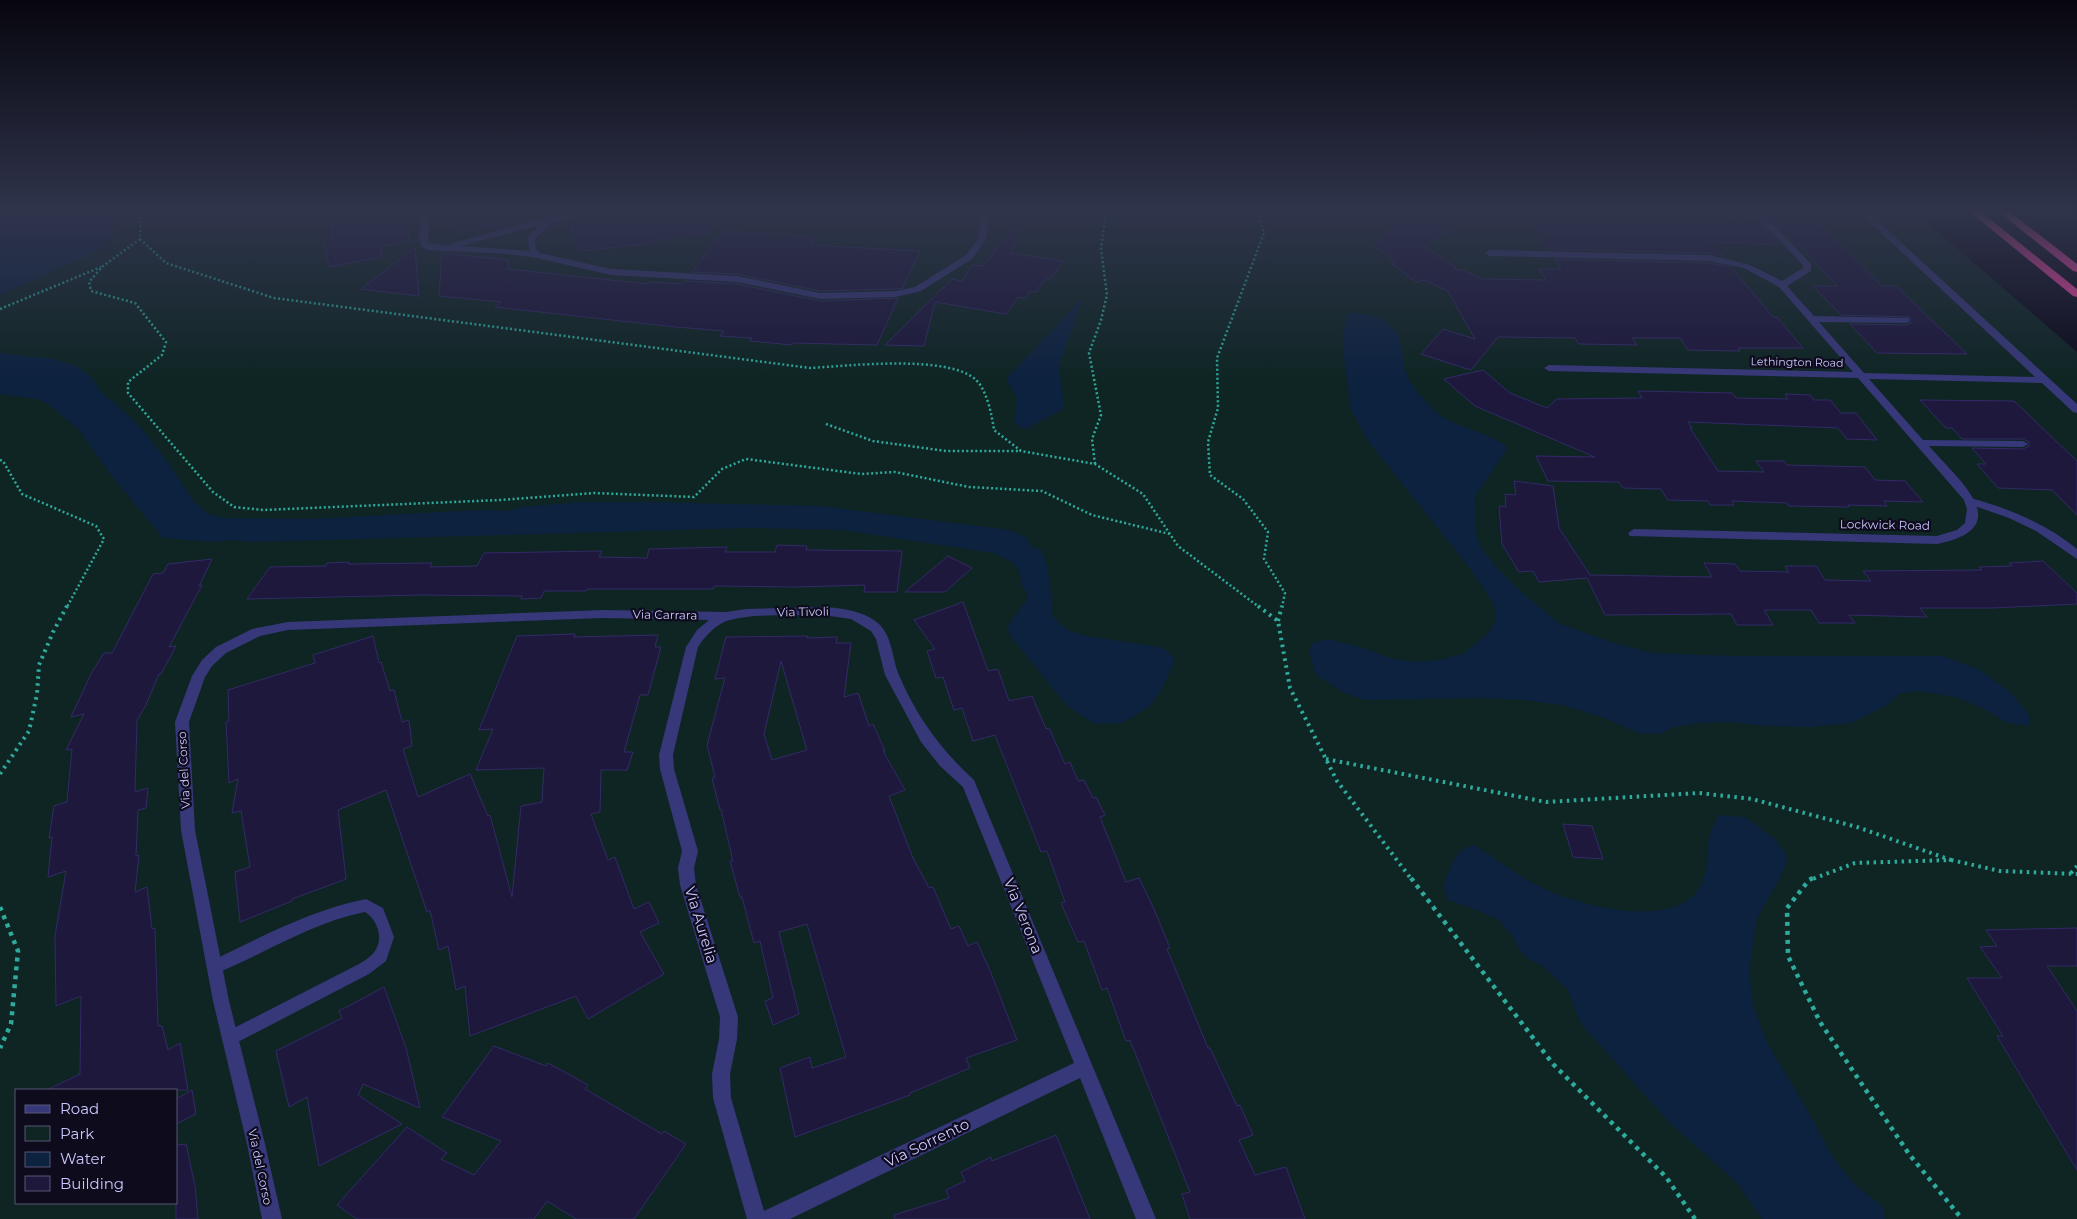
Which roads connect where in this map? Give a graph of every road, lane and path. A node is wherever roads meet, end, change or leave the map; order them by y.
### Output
1 (96, 269) edge
2 (100, 269) edge
3 (184, 269) edge
4 (598, 269) edge
5 (950, 269) edge
6 (1104, 269) edge
7 (1251, 269) edge
8 (1754, 269) edge
9 (1808, 269) edge
10 (1924, 269) edge
11 (2046, 269) edge
12 (1782, 285) junction
13 (2077, 294) edge
14 (0, 309) edge
15 (1812, 319) junction
16 (1906, 320) dead end
17 (1549, 368) dead end
18 (1862, 376) junction
19 (2044, 380) junction
20 (2077, 410) edge
21 (826, 424) dead end
22 (1921, 443) junction
23 (2023, 444) dead end
24 (1021, 451) junction
25 (0, 460) edge
26 (1095, 464) junction
27 (1970, 501) junction
28 (1634, 532) dead end
29 (1170, 534) junction
30 (2077, 555) edge
31 (603, 614) joint
32 (726, 616) junction
33 (1278, 621) junction
34 (875, 628) joint
35 (1326, 759) junction
36 (0, 774) edge
37 (1951, 860) junction
38 (2077, 866) edge
39 (2071, 874) junction
40 (2077, 874) edge
41 (0, 907) edge
42 (214, 967) junction
43 (230, 1038) junction
44 (0, 1048) edge
45 (1084, 1067) junction
46 (272, 1219) edge
47 (756, 1219) edge
48 (769, 1219) edge
49 (1146, 1219) edge
50 (1695, 1219) edge
51 (1962, 1219) edge

1 - 14 path
2 - 29 path
3 - 24 path
4 - 5 street
6 - 26 path
7 - 33 path
8 - 12 street
9 - 12 street
10 - 19 street
11 - 13 highway
12 - 15 street
15 - 16 street
15 - 18 street
17 - 18 street, Lethington Road
18 - 19 street, Lethington Road
18 - 22 street
19 - 20 street
21 - 24 path
22 - 23 street
22 - 27 street
24 - 26 path
25 - 36 path
26 - 29 path
27 - 28 street, Lockwick Road
27 - 30 lane
29 - 33 path
31 - 32 street, Via Carrara
31 - 42 street, Via del Corso
32 - 34 street, Via Tivoli
32 - 47 street, Via Aurelia
33 - 35 path
34 - 45 street, Via Verona
35 - 37 path
35 - 50 path
37 - 39 path
37 - 51 path
38 - 39 path
39 - 40 path
41 - 44 path
42 - 43 street, Via del Corso
42 - 43 lane
43 - 46 street, Via del Corso
45 - 48 street, Via Sorrento
45 - 49 street, Via Verona

